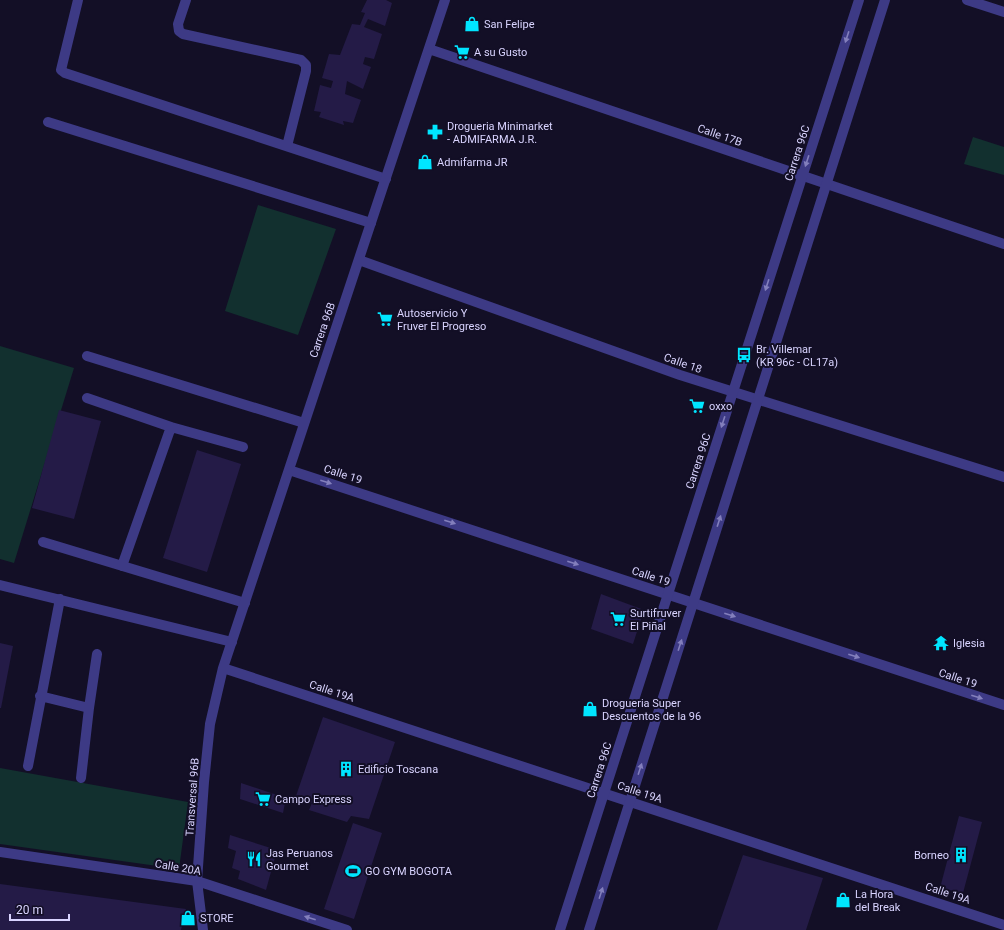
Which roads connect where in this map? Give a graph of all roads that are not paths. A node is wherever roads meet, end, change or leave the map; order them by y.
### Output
1 (78, 0) edge
2 (186, 0) edge
3 (446, 0) edge
4 (859, 0) edge
5 (885, 0) edge
6 (967, 0) edge
7 (1004, 12) edge
8 (429, 49) junction
9 (48, 122) dead end
10 (287, 146) junction
11 (802, 176) junction
12 (386, 179) junction
13 (827, 184) junction
14 (372, 223) junction
15 (1004, 244) edge
16 (359, 260) junction
17 (87, 356) dead end
18 (733, 392) junction
19 (87, 398) dead end
20 (758, 400) junction
21 (304, 423) junction
22 (171, 427) junction
23 (243, 447) dead end
24 (289, 470) junction
25 (1004, 477) edge
26 (44, 542) dead end
27 (122, 566) junction
28 (0, 585) edge
29 (668, 594) junction
30 (60, 600) junction
31 (245, 603) junction
32 (693, 603) junction
33 (232, 642) junction
34 (97, 654) dead end
35 (223, 668) junction
36 (40, 696) junction
37 (1004, 705) edge
38 (89, 708) junction
39 (28, 766) dead end
40 (81, 778) dead end
41 (604, 793) junction
42 (630, 802) junction
43 (0, 852) edge
44 (197, 881) junction
45 (1004, 924) edge
46 (203, 930) edge
47 (347, 930) edge
48 (560, 930) edge
49 (589, 930) edge

1 - 10 street
2 - 10 street
3 - 8 street, Carrera 96B
4 -> 11 street, Carrera 96C
5 - 13 street
6 - 7 street
8 - 11 street, Calle 17B
8 - 12 street, Carrera 96B
9 - 14 street
10 - 12 street
11 - 13 street, Calle 17B
11 -> 18 street, Carrera 96C
12 - 14 street, Carrera 96B
13 - 15 street, Calle 17B
13 - 20 street
14 - 16 street, Carrera 96B
16 - 18 street, Calle 18
16 - 21 street, Carrera 96B
17 - 21 street
18 - 20 street, Calle 18
18 -> 29 street, Carrera 96C
19 - 22 street
20 - 25 street, Calle 18
32 -> 20 street
21 - 24 street, Carrera 96B
22 - 23 street
22 - 27 street
24 -> 29 street, Calle 19
24 - 31 street, Carrera 96B
26 - 27 street
27 - 31 street
28 - 30 street
29 - 32 street, Calle 19
29 - 41 street, Carrera 96C
30 - 33 street
30 - 36 street
31 - 33 street, Carrera 96B
32 -> 37 street, Calle 19
42 -> 32 street
33 - 35 street, Carrera 96B
34 - 38 street
35 - 41 street, Calle 19A
35 - 44 street, Transversal 96B
36 - 38 street
36 - 39 street
38 - 40 street
41 - 42 street, Calle 19A
41 - 48 street, Carrera 96C
42 - 45 street, Calle 19A
49 -> 42 street
43 - 44 street, Calle 20A
44 - 46 street, Transversal 96B
47 -> 44 street, Calle 20A

